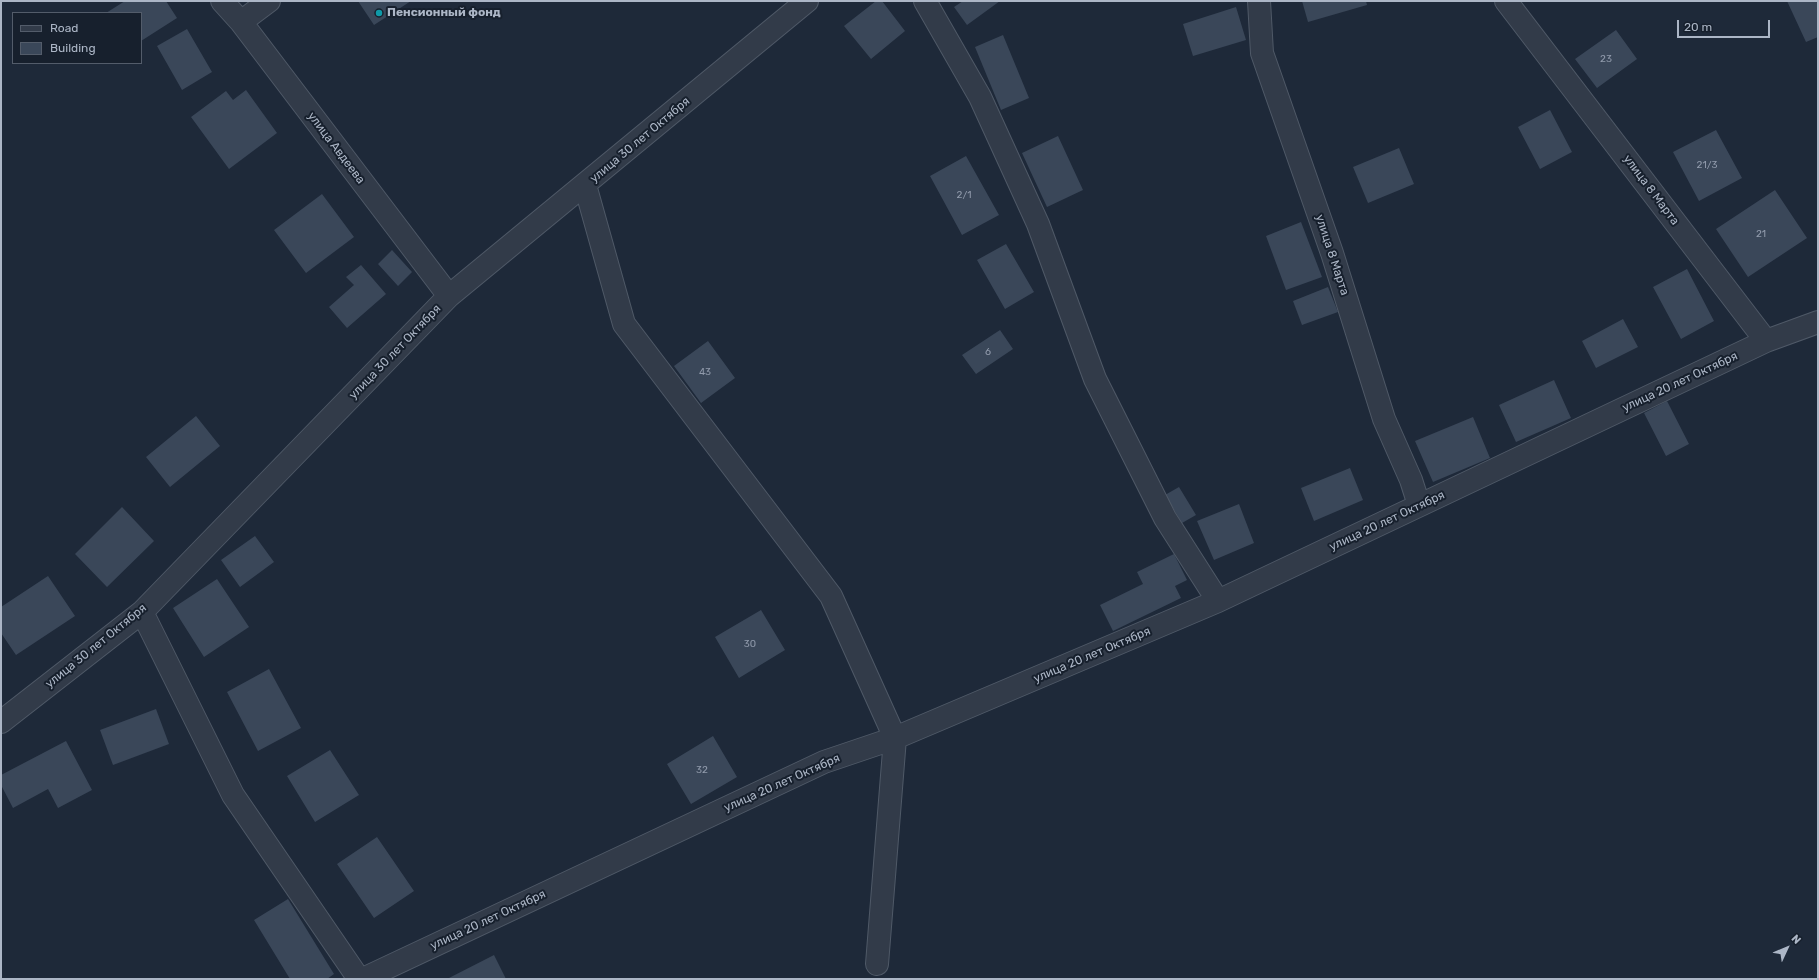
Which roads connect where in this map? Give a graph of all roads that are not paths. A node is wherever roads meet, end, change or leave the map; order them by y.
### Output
1 (222, 1) edge
2 (269, 1) edge
3 (807, 1) edge
4 (925, 1) edge
5 (1259, 1) edge
6 (1506, 1) edge
7 (241, 22) junction
8 (586, 185) junction
9 (449, 296) junction
10 (1818, 322) edge
11 (1766, 341) junction
12 (1420, 505) junction
13 (1218, 601) junction
14 (142, 612) junction
15 (1, 722) edge
16 (895, 738) junction
17 (877, 964) dead end
18 (359, 979) edge
19 (363, 979) edge

1 - 7 street, улица Авдеева
2 - 7 street
3 - 8 street, улица 30 лет Октября
4 - 13 street
5 - 12 street, улица 8 Марта
6 - 11 street, улица 8 Марта
7 - 9 street, улица Авдеева
8 - 9 street, улица 30 лет Октября
8 - 16 street
9 - 14 street, улица 30 лет Октября
10 - 11 street, улица 20 лет Октября
11 - 12 street, улица 20 лет Октября
12 - 13 street, улица 20 лет Октября
13 - 16 street, улица 20 лет Октября
14 - 15 street, улица 30 лет Октября
14 - 18 street
16 - 17 street
16 - 19 street, улица 20 лет Октября

